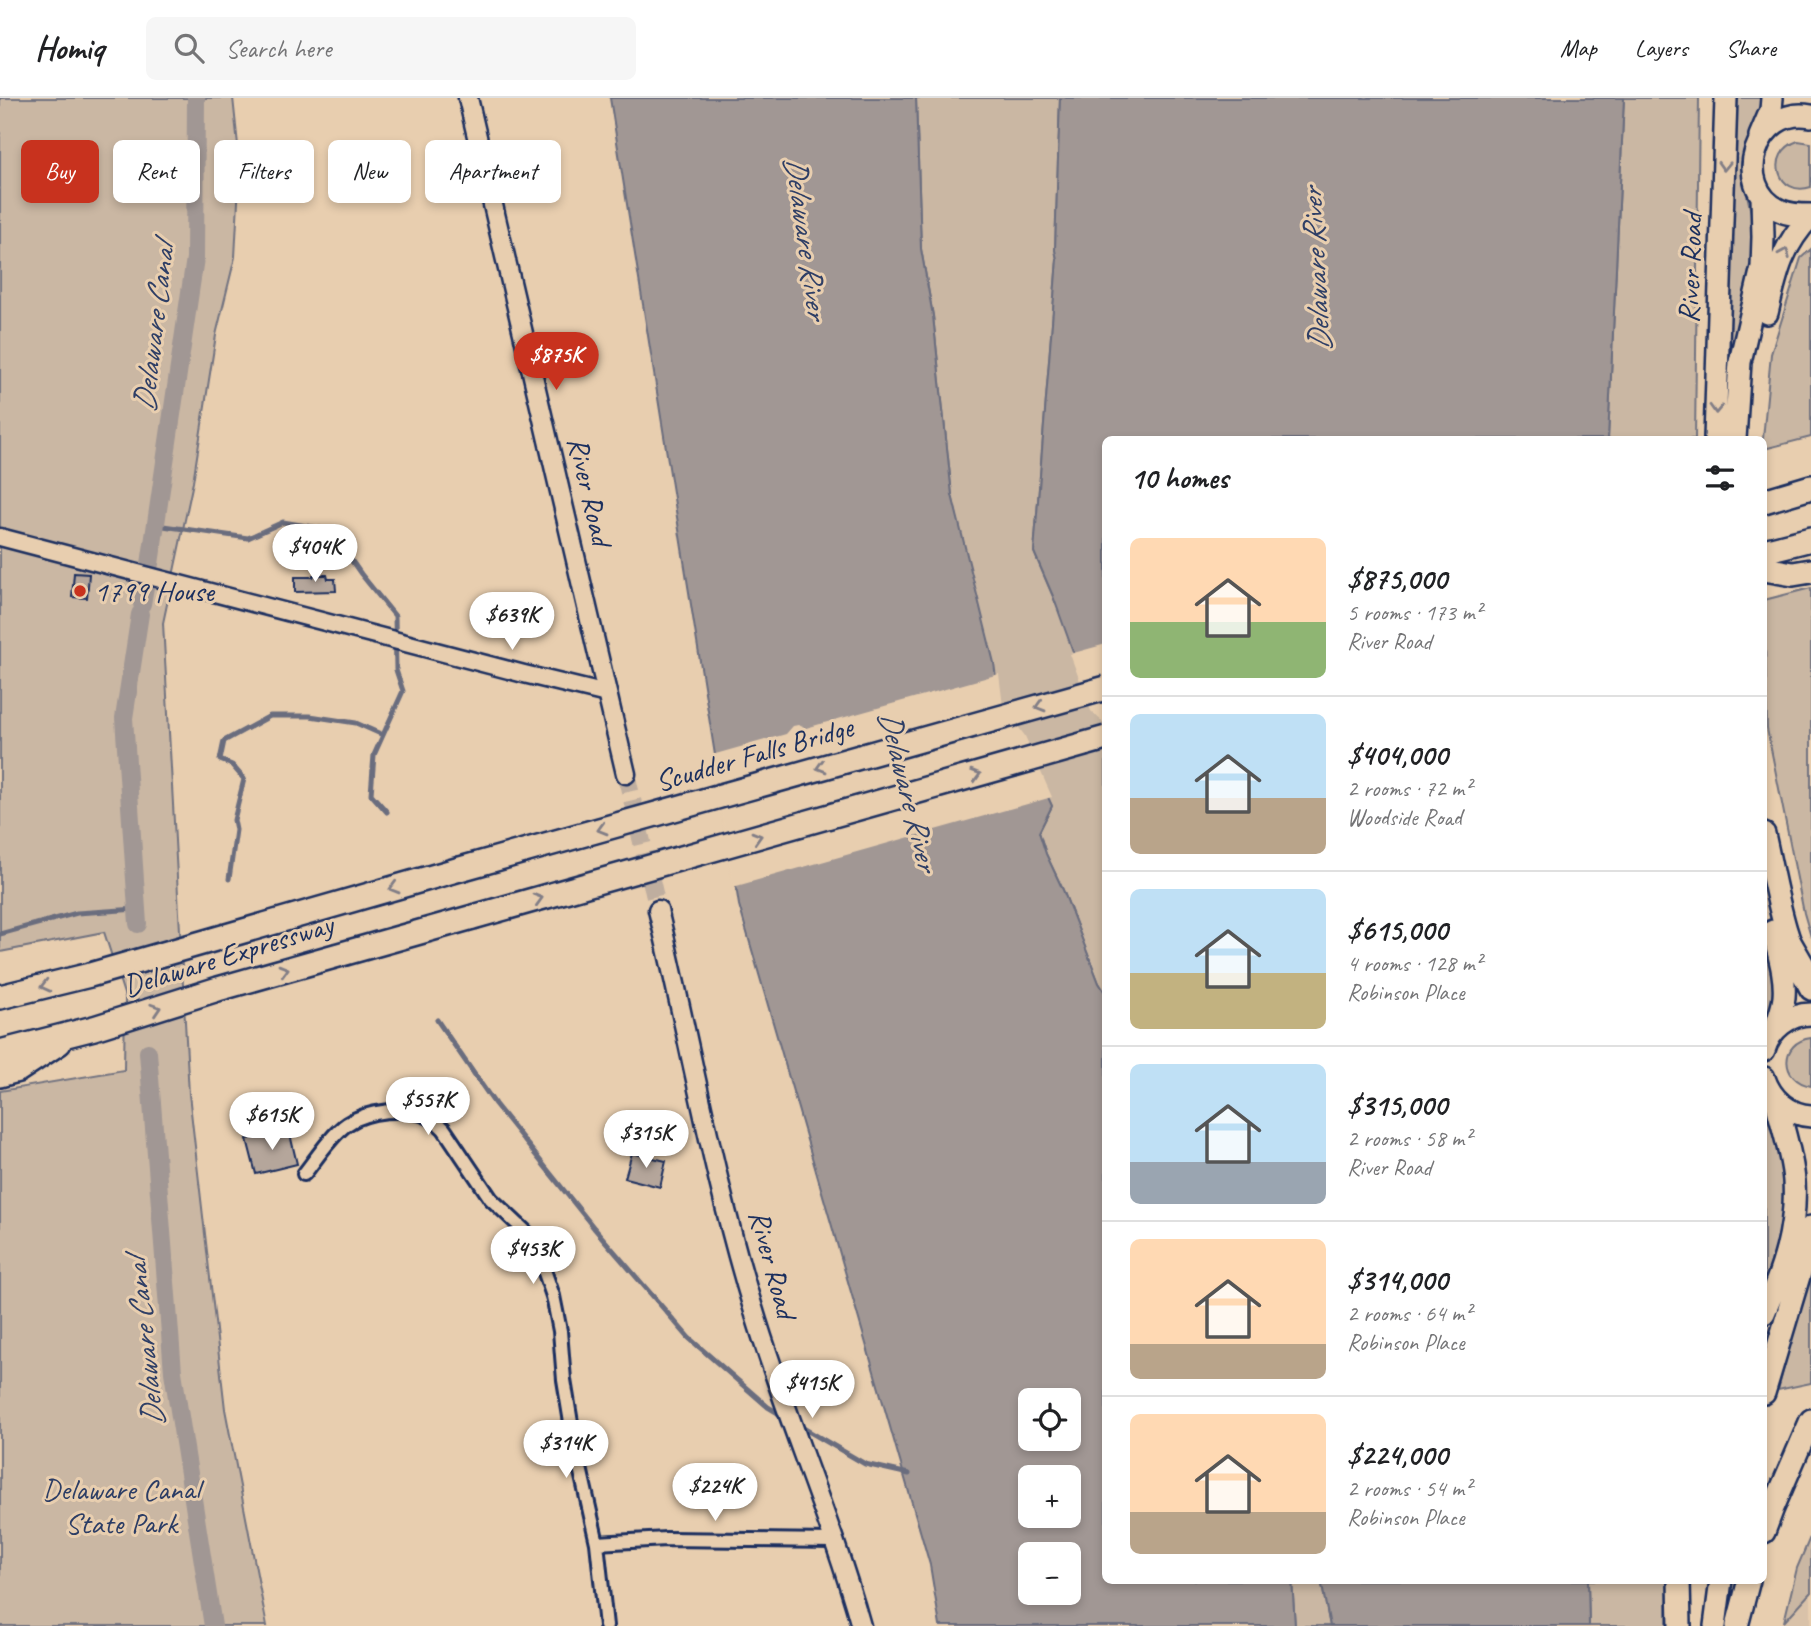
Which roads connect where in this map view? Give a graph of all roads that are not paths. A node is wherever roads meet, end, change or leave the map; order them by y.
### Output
1 (468, 98) edge
2 (1726, 98) edge
3 (1772, 98) edge
4 (1811, 116) edge
5 (1759, 140) junction
6 (1762, 195) junction
7 (1811, 216) edge
8 (1715, 436) edge
9 (1735, 436) edge
10 (1749, 436) edge
11 (1811, 470) edge
12 (1802, 490) edge
13 (1767, 500) edge
14 (0, 537) edge
15 (1811, 539) edge
16 (1767, 550) edge
17 (1767, 570) edge
18 (1811, 571) edge
19 (1102, 689) edge
20 (607, 694) junction
21 (1102, 739) edge
22 (626, 775) tunnel mouth
23 (1767, 847) edge
24 (460, 869) joint
25 (1767, 905) edge
26 (658, 910) tunnel mouth
27 (1789, 942) junction
28 (1811, 974) edge
29 (1811, 989) edge
30 (0, 997) edge
31 (1811, 1014) edge
32 (1775, 1030) junction
33 (84, 1031) junction
34 (1767, 1042) edge
35 (0, 1052) edge
36 (0, 1075) edge
37 (1767, 1088) edge
38 (1776, 1100) junction
39 (1811, 1116) edge
40 (304, 1174) dead end
41 (1811, 1227) edge
42 (1767, 1306) edge
43 (1767, 1383) edge
44 (1811, 1420) edge
45 (1767, 1524) edge
46 (834, 1541) junction
47 (597, 1543) junction
48 (1679, 1584) edge
49 (1687, 1584) edge
50 (1720, 1584) edge
51 (1748, 1584) edge
52 (1680, 1624) edge
53 (606, 1626) edge
54 (861, 1626) edge
55 (1715, 1626) edge
56 (1737, 1626) edge

1 - 20 main road, River Road
2 -> 8 highway, River Road
3 - 5 highway
4 - 5 highway
5 - 6 highway
6 - 7 highway
6 - 9 highway
10 -> 7 highway
11 - 12 highway
12 - 13 highway
14 - 20 street
15 - 16 highway
17 - 18 highway
19 -> 24 highway, Scudder Falls Bridge, bridge
20 - 22 main road, River Road
33 -> 21 highway, Delaware Expressway, bridge
23 - 27 highway
24 -> 30 highway, Delaware Expressway
25 - 32 highway
26 - 46 main road, River Road
27 - 28 highway
27 - 29 highway
31 - 32 highway
32 - 34 highway
33 - 35 highway, Delaware Expressway
33 - 36 highway
37 - 38 highway
38 - 39 highway
38 - 42 highway
40 - 47 street
41 - 43 highway
44 - 45 highway
46 - 47 street
46 - 54 main road, River Road
47 - 53 street
48 - 52 highway
49 - 52 highway
50 - 55 highway
51 - 56 highway

